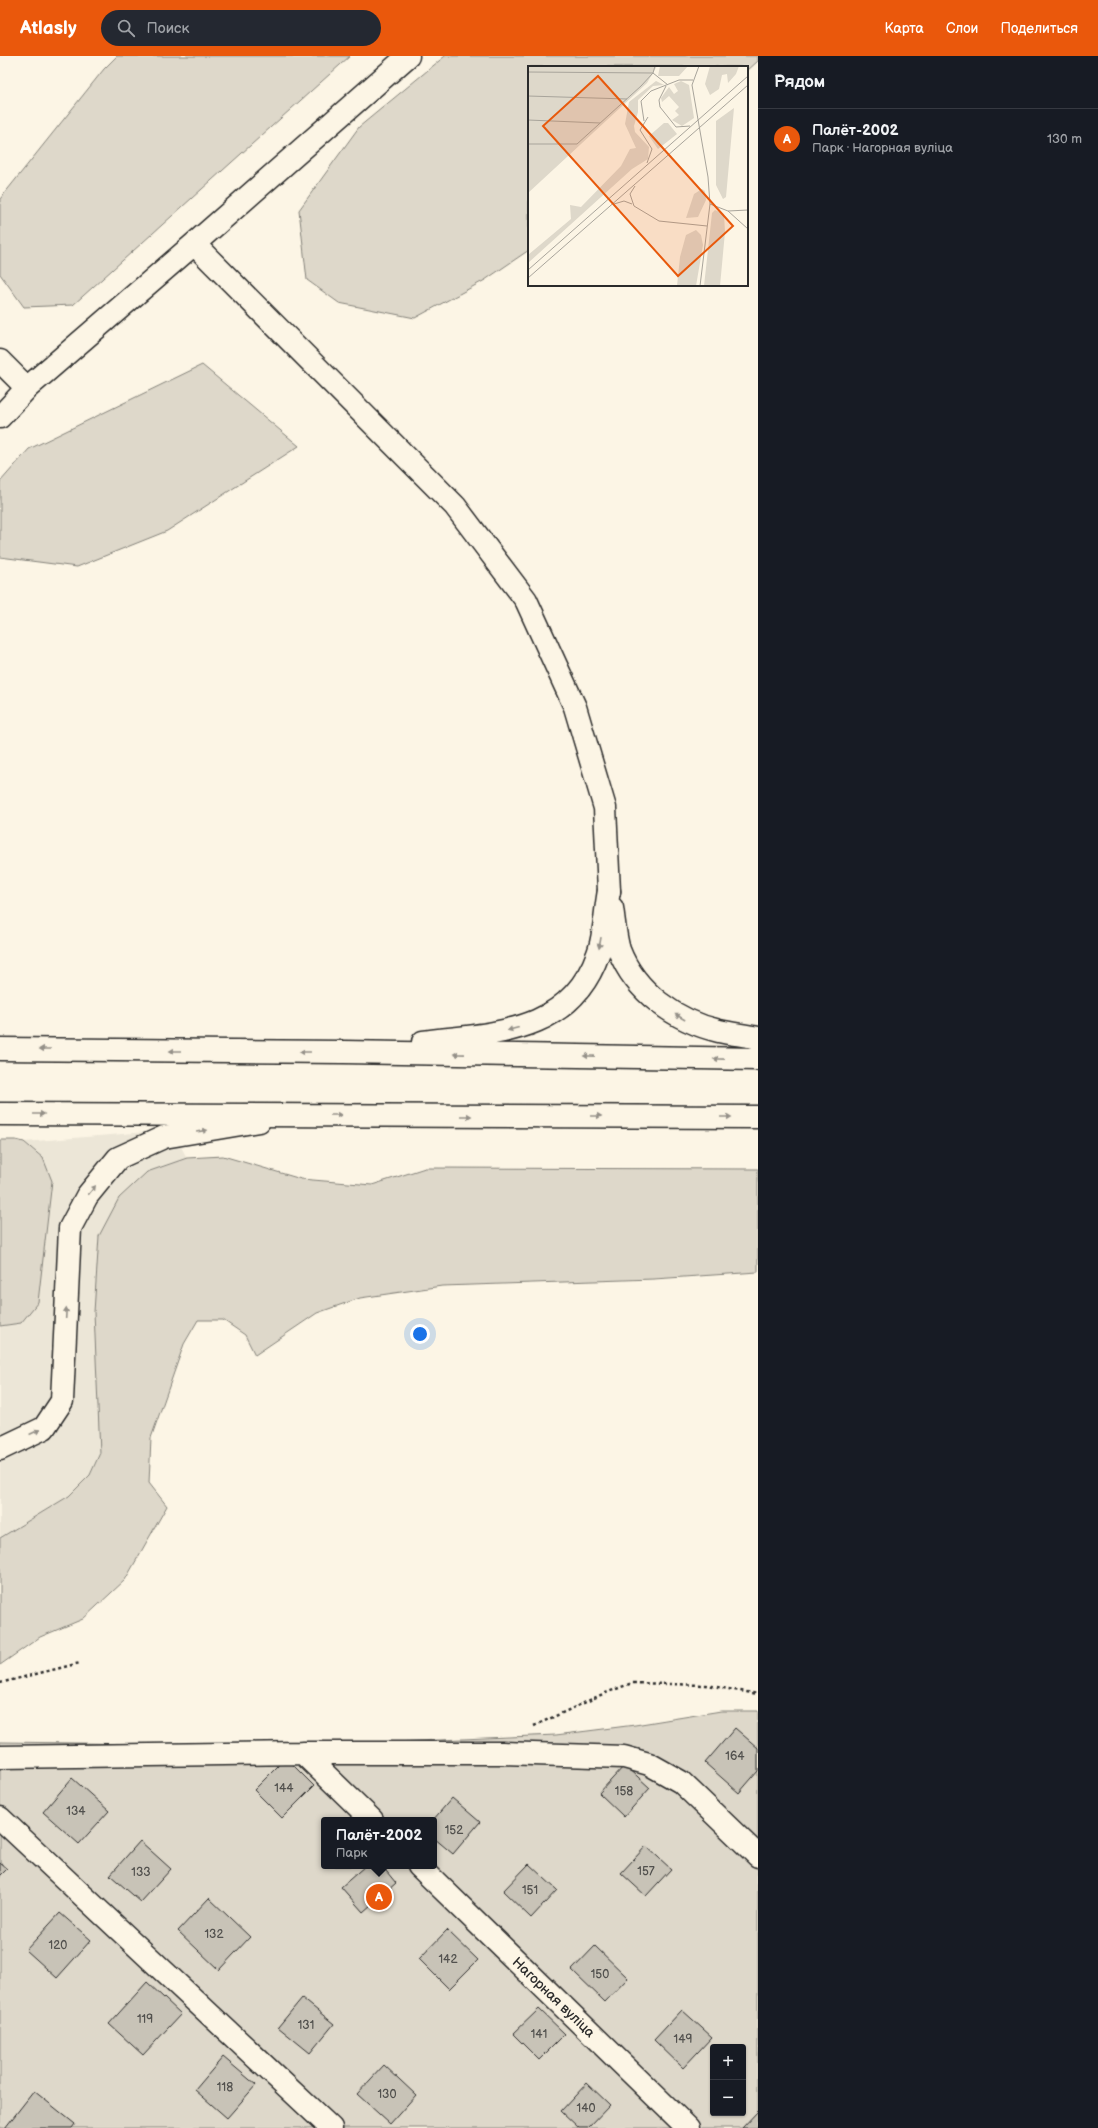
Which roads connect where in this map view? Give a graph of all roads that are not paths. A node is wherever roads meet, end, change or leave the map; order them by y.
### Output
1 (408, 56) edge
2 (194, 244) junction
3 (0, 361) edge
4 (27, 388) junction
5 (0, 418) edge
6 (609, 891) junction
7 (758, 1038) edge
8 (0, 1049) edge
9 (344, 1052) junction
10 (758, 1059) edge
11 (0, 1114) edge
12 (297, 1115) junction
13 (758, 1117) edge
14 (0, 1449) edge
15 (303, 1753) junction
16 (0, 1757) edge
17 (369, 1817) edge
18 (0, 1818) edge
19 (758, 1856) edge
20 (422, 1869) edge
21 (331, 2128) edge
22 (688, 2128) edge

1 - 2 main road
2 - 4 main road
2 - 6 main road
3 - 4 main road
4 - 5 main road
7 -> 6 main road
6 -> 9 main road
9 -> 8 main road
10 -> 9 main road
11 -> 12 main road
12 -> 13 main road
14 -> 12 main road
15 - 16 main road
15 - 17 main road
15 - 19 main road
18 - 21 main road
20 - 22 main road, Нагорная вуліца

